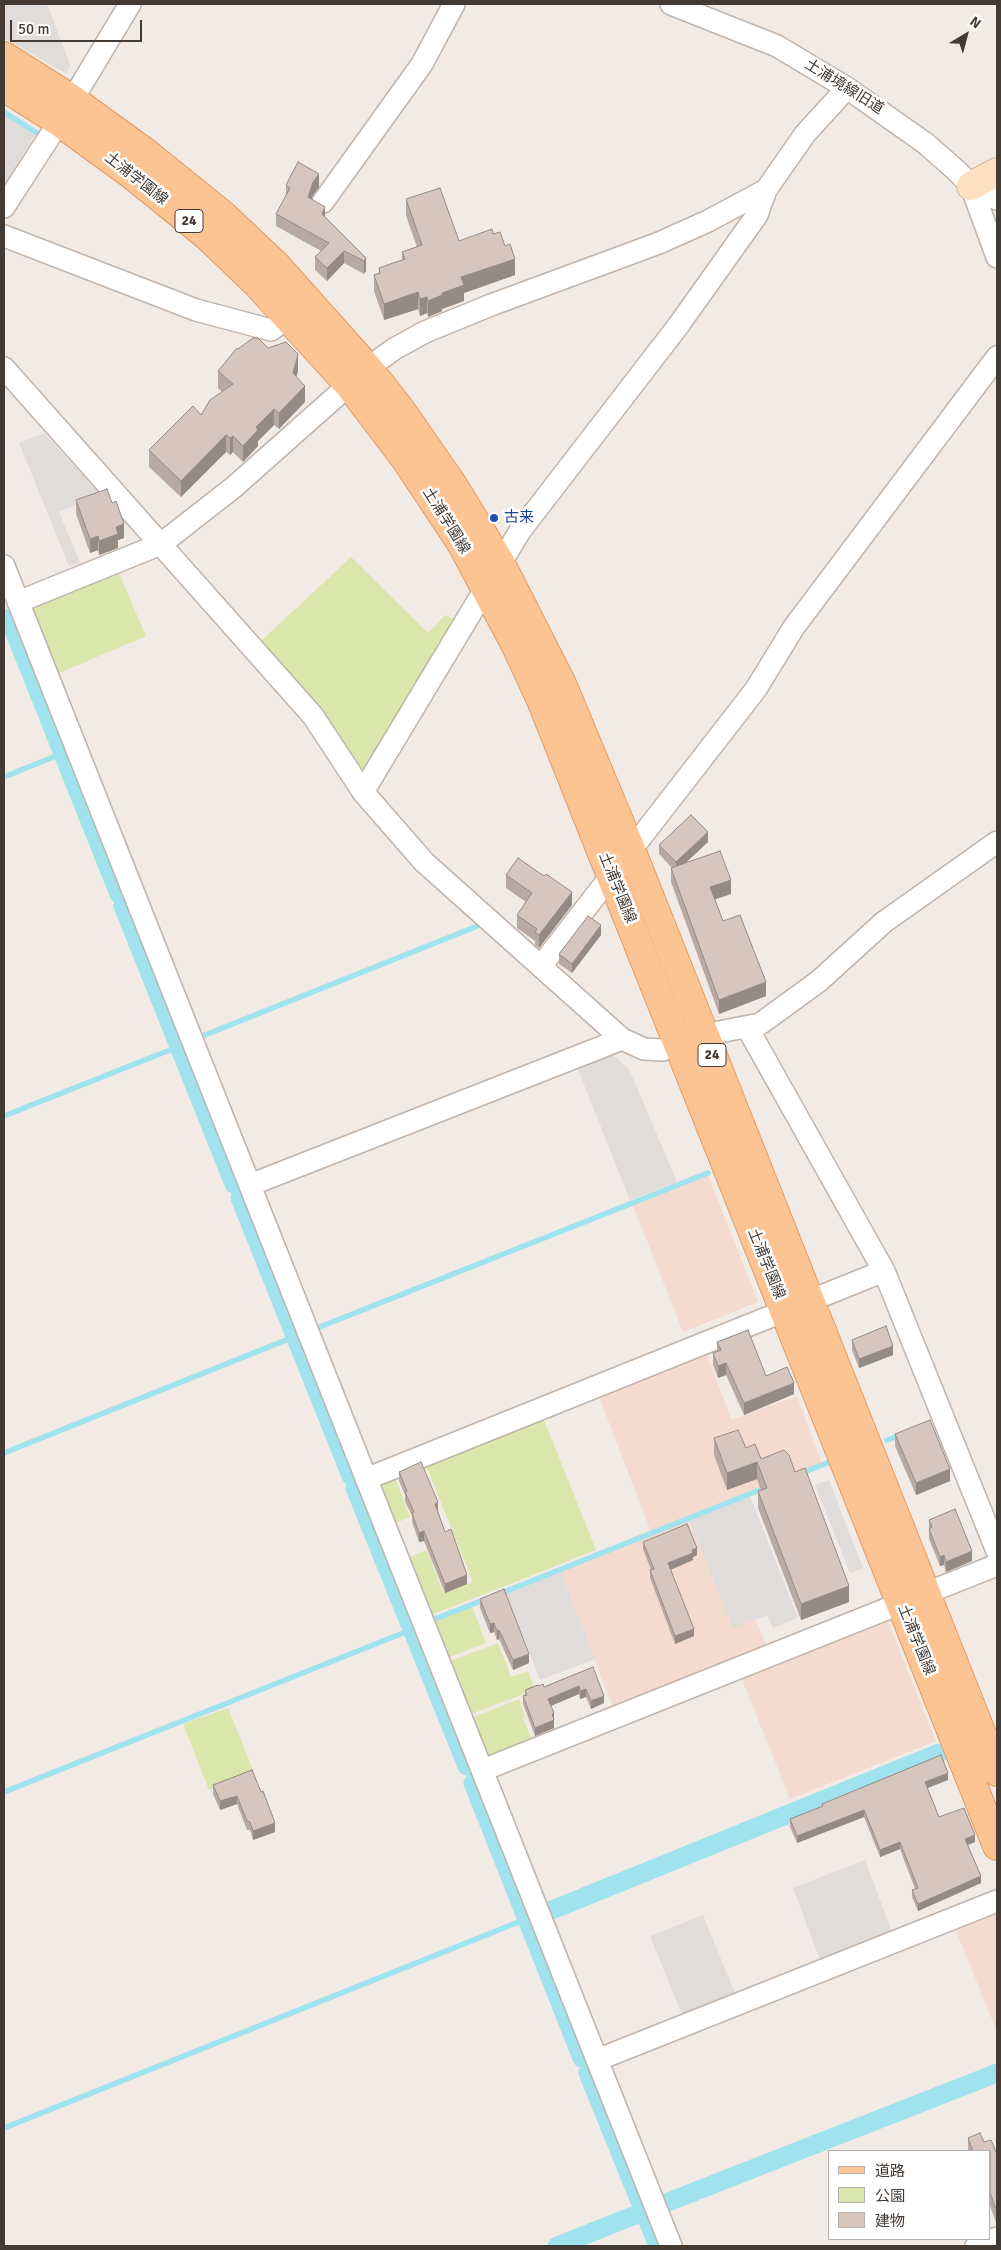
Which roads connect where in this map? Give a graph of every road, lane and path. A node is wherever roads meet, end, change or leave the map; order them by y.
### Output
1 (130, 4) edge
2 (454, 4) edge
3 (671, 4) edge
4 (717, 11) edge
5 (4, 56) edge
6 (4, 87) edge
7 (848, 88) junction
8 (72, 99) junction
9 (59, 122) junction
10 (997, 172) edge
11 (970, 186) junction
12 (766, 190) junction
13 (997, 199) edge
14 (322, 202) dead end
15 (4, 207) edge
16 (4, 236) edge
17 (997, 257) edge
18 (289, 317) junction
19 (997, 357) edge
20 (4, 368) edge
21 (359, 376) junction
22 (161, 544) junction
23 (500, 562) junction
24 (4, 566) edge
25 (485, 588) junction
26 (18, 602) junction
27 (363, 792) junction
28 (997, 842) edge
29 (632, 852) junction
30 (612, 876) junction
31 (541, 966) junction
32 (747, 1027) junction
33 (622, 1039) junction
34 (692, 1040) junction
35 (250, 1185) junction
36 (884, 1271) junction
37 (797, 1307) junction
38 (366, 1478) junction
39 (997, 1551) edge
40 (997, 1566) edge
41 (926, 1593) junction
42 (901, 1602) junction
43 (483, 1770) junction
44 (997, 1772) edge
45 (997, 1846) edge
46 (997, 1901) edge
47 (597, 2060) junction
48 (997, 2238) edge
49 (671, 2246) edge
50 (976, 2246) edge

1 - 8 street
2 - 14 street
3 - 4 street, 土浦境線旧道
4 - 7 street, 土浦境線旧道
5 - 8 main road, 土浦学園線 / 24
6 - 9 main road, 土浦学園線 / 24
7 - 11 street, 土浦境線旧道
7 - 12 street
8 - 9 street
8 - 21 main road, 土浦学園線 / 24
9 - 15 street
9 - 18 main road, 土浦学園線 / 24
10 - 11 street
11 - 13 street
11 - 17 street
12 - 21 street
12 - 23 street
16 - 18 street
18 - 21 main road, 土浦学園線 / 24
19 - 29 street
20 - 22 street
21 - 22 street
21 - 23 main road, 土浦学園線 / 24
21 - 25 main road, 土浦学園線 / 24
22 - 26 street
22 - 27 street
23 - 25 street
23 - 29 main road, 土浦学園線 / 24
24 - 26 street
25 - 27 street
25 - 30 main road, 土浦学園線 / 24
26 - 35 street
27 - 31 street
28 - 32 street
29 - 30 street
29 - 34 main road, 土浦学園線 / 24
30 - 31 street
30 - 34 main road, 土浦学園線 / 24
31 - 33 street
32 - 34 street
32 - 36 street
33 - 34 street
33 - 35 street
34 - 37 main road, 土浦学園線 / 24
35 - 38 street
36 - 37 street
36 - 39 street
37 - 38 street
37 - 41 main road, 土浦学園線 / 24
37 - 42 main road, 土浦学園線 / 24
38 - 43 street
40 - 41 street
41 - 42 street
41 - 44 main road, 土浦学園線 / 24
42 - 43 street
42 - 45 main road, 土浦学園線 / 24
43 - 47 street
46 - 47 street
47 - 49 street
48 - 50 street

